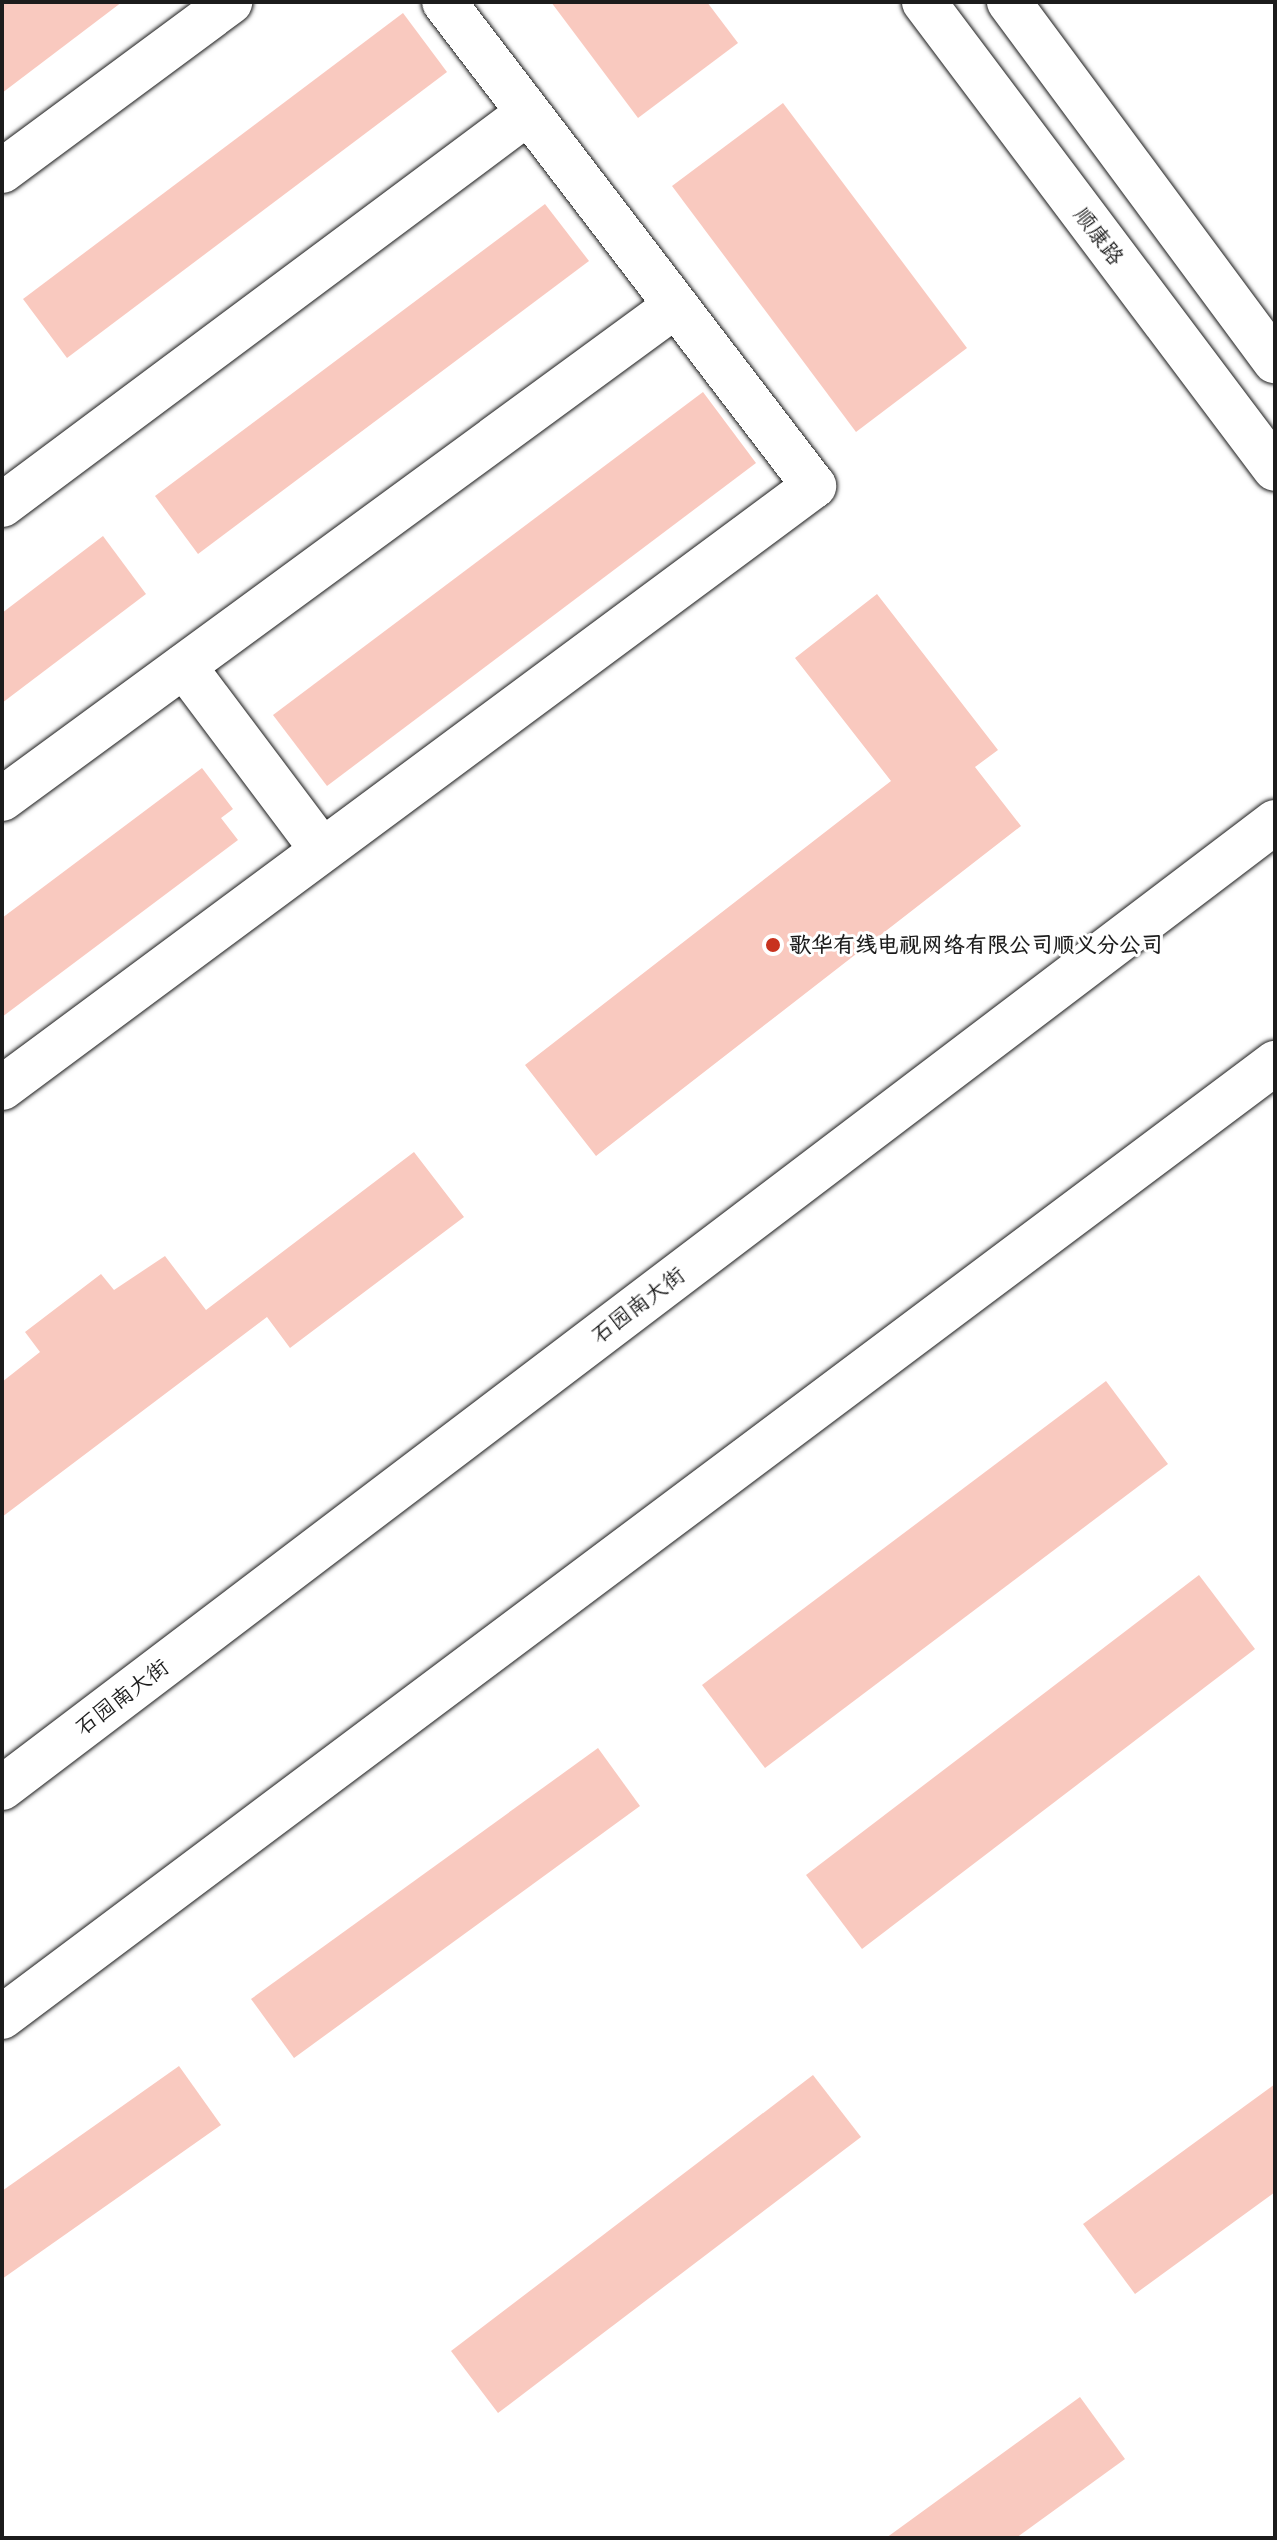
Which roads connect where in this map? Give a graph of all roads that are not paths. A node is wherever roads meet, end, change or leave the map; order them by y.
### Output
1 (230, 2) edge
2 (444, 2) edge
3 (924, 2) edge
4 (1009, 2) edge
5 (528, 113) junction
6 (2, 171) edge
7 (675, 306) junction
8 (1275, 361) edge
9 (1275, 469) edge
10 (2, 505) edge
11 (184, 666) junction
12 (2, 799) edge
13 (1275, 822) edge
14 (322, 850) junction
15 (1275, 1063) edge
16 (2, 1088) edge
17 (2, 1788) edge
18 (2, 2017) edge

1 - 6 main road
2 - 5 main road
3 - 9 main road, 顺康路
4 - 8 main road
5 - 7 main road
5 - 10 main road
7 - 11 main road
7 - 14 main road
11 - 12 main road
11 - 14 main road
13 - 17 main road, 石园南大街
14 - 16 main road
15 - 18 main road

